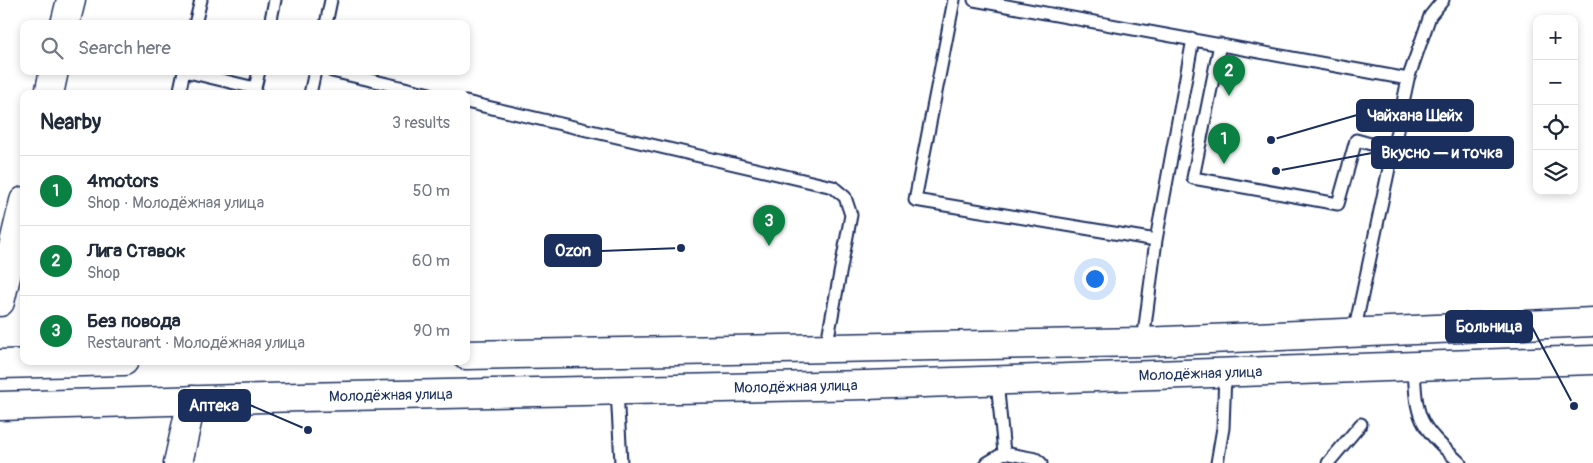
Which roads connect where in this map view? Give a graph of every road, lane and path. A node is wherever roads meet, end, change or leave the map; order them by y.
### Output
1 (71, 0) edge
2 (201, 0) edge
3 (275, 0) edge
4 (331, 0) edge
5 (954, 0) edge
6 (974, 0) edge
7 (1443, 0) edge
8 (66, 20) edge
9 (196, 20) edge
10 (271, 20) edge
11 (327, 20) edge
12 (1193, 39) junction
13 (1220, 44) junction
14 (53, 75) edge
15 (183, 75) edge
16 (198, 75) edge
17 (258, 75) edge
18 (314, 75) edge
19 (349, 75) edge
20 (1408, 79) junction
21 (50, 90) edge
22 (180, 90) edge
23 (250, 90) edge
24 (254, 90) edge
25 (311, 90) edge
26 (413, 90) edge
27 (470, 103) edge
28 (1393, 150) junction
29 (20, 218) edge
30 (1156, 240) junction
31 (0, 302) edge
32 (1593, 322) edge
33 (1354, 333) junction
34 (1143, 342) junction
35 (826, 348) junction
36 (470, 355) edge
37 (1593, 360) edge
38 (0, 364) edge
39 (20, 364) edge
40 (1414, 365) junction
41 (1225, 374) junction
42 (997, 381) junction
43 (617, 390) junction
44 (192, 400) junction
45 (0, 406) edge
46 (1361, 424) dead end
47 (1004, 453) junction
48 (178, 463) edge
49 (621, 463) edge
50 (987, 463) edge
51 (1042, 463) edge
52 (1217, 463) edge
53 (1328, 463) edge
54 (1460, 463) edge

1 - 8 main road
2 - 9 lane
3 - 10 lane
4 - 11 lane
5 - 30 lane
6 - 12 lane
7 - 20 lane
12 - 13 lane
12 - 30 lane
13 - 20 lane
13 - 28 lane
14 - 21 main road
15 - 22 lane
16 - 23 lane
17 - 24 lane
18 - 25 lane
19 - 26 lane
20 - 28 lane
27 - 35 lane
28 - 33 lane
29 - 31 main road
30 - 34 lane
32 - 33 main road
33 - 34 main road
34 - 35 main road
35 - 36 main road
37 - 40 main road, Молодёжная улица
38 - 39 main road
40 - 41 main road, Молодёжная улица
40 - 54 lane
41 - 42 main road, Молодёжная улица
41 - 52 lane
42 - 43 main road, Молодёжная улица
42 - 47 lane
43 - 44 main road, Молодёжная улица
43 - 49 lane
44 - 45 main road, Молодёжная улица
44 - 48 main road
46 - 53 lane
47 - 50 lane
47 - 51 lane

